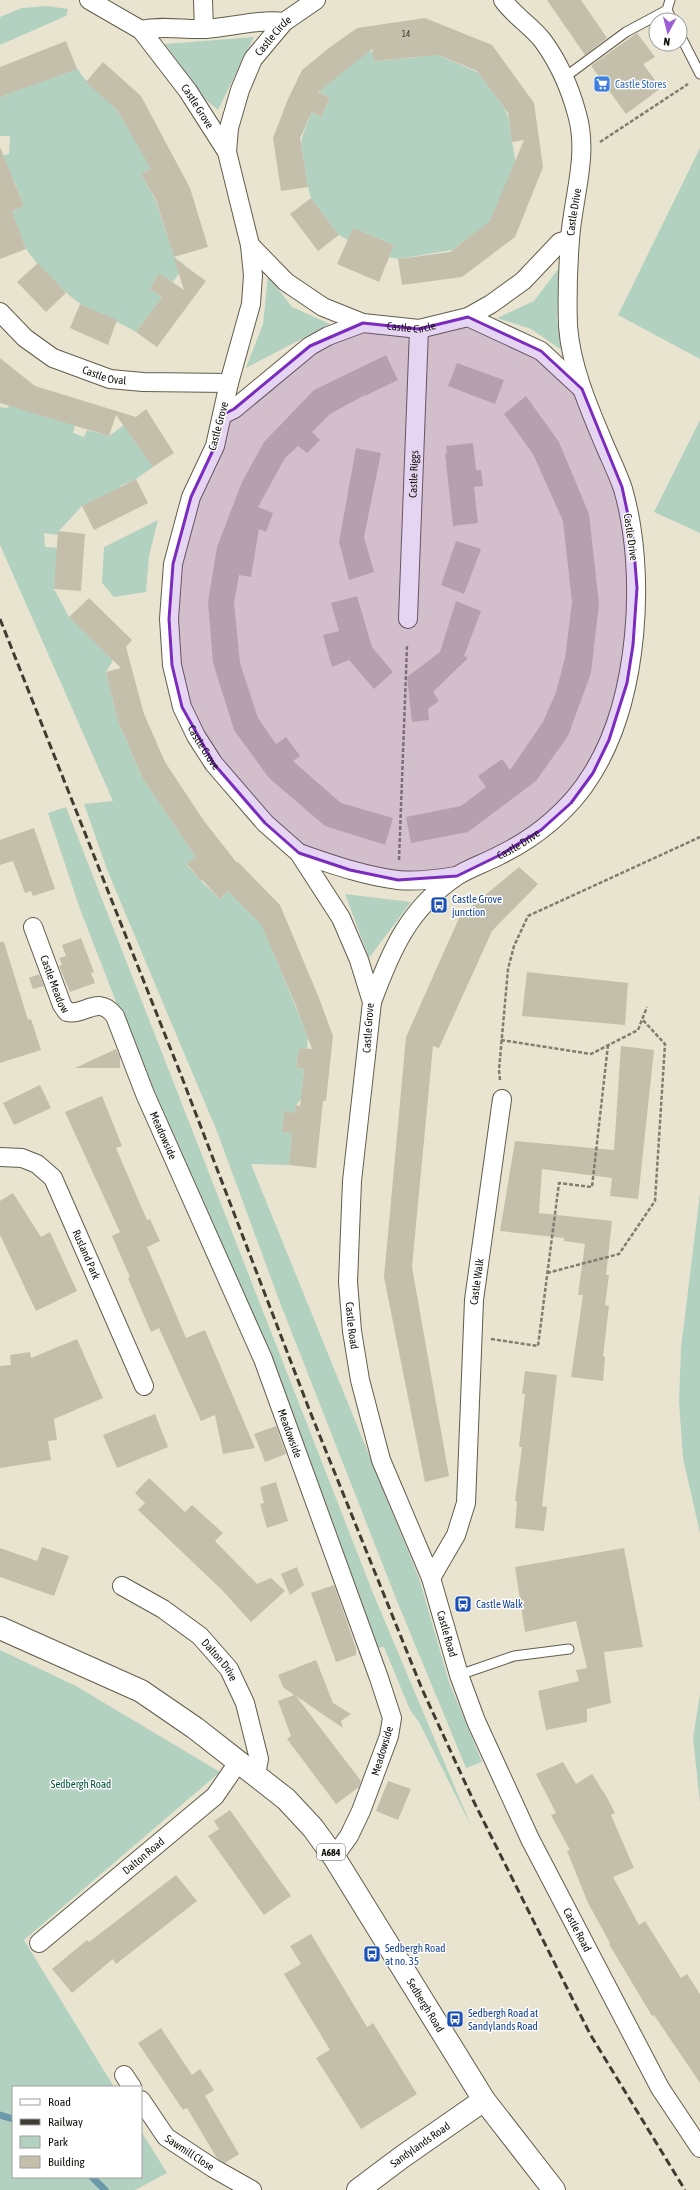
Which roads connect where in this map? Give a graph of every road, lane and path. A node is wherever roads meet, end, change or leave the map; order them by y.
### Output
1 (89, 0) edge
2 (203, 0) edge
3 (316, 0) edge
4 (670, 0) edge
5 (502, 2) edge
6 (667, 10) joint
7 (284, 22) junction
8 (204, 29) junction
9 (140, 30) junction
10 (687, 52) edge
11 (564, 77) junction
12 (697, 77) edge
13 (227, 152) junction
14 (582, 152) junction
15 (570, 239) junction
16 (250, 245) junction
17 (0, 312) edge
18 (468, 317) junction
19 (363, 324) junction
20 (419, 328) junction
21 (229, 383) junction
22 (582, 389) junction
23 (222, 415) junction
24 (408, 619) dead end
25 (407, 646) dead end
26 (700, 837) edge
27 (299, 853) junction
28 (399, 862) dead end
29 (457, 876) junction
30 (33, 927) dead end
31 (372, 1002) junction
32 (647, 1007) dead end
33 (115, 1016) joint
34 (642, 1020) junction
35 (501, 1040) junction
36 (608, 1045) junction
37 (364, 1076) joint
38 (502, 1098) joint
39 (0, 1157) edge
40 (548, 1273) junction
41 (473, 1336) junction
42 (144, 1386) dead end
43 (431, 1578) junction
44 (122, 1586) dead end
45 (0, 1628) edge
46 (569, 1649) dead end
47 (459, 1675) junction
48 (248, 1768) junction
49 (334, 1857) junction
50 (39, 1943) dead end
51 (484, 2100) junction
52 (142, 2101) edge
53 (700, 2148) edge
54 (252, 2190) edge
55 (358, 2190) edge
56 (554, 2190) edge

1 - 9 street, Castle Grove
2 - 8 street
3 - 7 street, Castle Circle
4 - 6 lane
5 - 11 street, Castle Drive
6 - 11 lane
7 - 8 street
7 - 13 street, Castle Circle
8 - 9 street
9 - 13 street, Castle Grove
10 - 12 lane
11 - 14 street, Castle Drive
12 - 14 path
13 - 16 street, Castle Grove
14 - 15 street, Castle Drive
15 - 18 street, Castle Circle
15 - 22 street, Castle Drive
16 - 19 street, Castle Circle
16 - 21 street, Castle Grove
17 - 21 street, Castle Oval
18 - 20 street, Castle Circle
18 - 22 street
19 - 20 street, Castle Circle
19 - 23 street
20 - 24 street, Castle Riggs
21 - 23 street, Castle Grove
22 - 29 street, Castle Drive
23 - 27 street, Castle Grove
25 - 28 path
26 - 35 path
27 - 29 street, Castle Grove
27 - 31 street, Castle Grove
29 - 31 street, Castle Drive
30 - 33 street, Castle Meadow
31 - 37 street, Castle Grove
32 - 34 path
33 - 49 street, Meadowside
34 - 36 path
34 - 40 path
35 - 36 path
35 - 38 path
36 - 40 path
37 - 43 street, Castle Road
38 - 41 street, Castle Walk
39 - 42 street, Rusland Park
40 - 41 path
41 - 43 street, Castle Walk
43 - 47 street, Castle Road
44 - 48 street, Dalton Drive
45 - 48 main road, Sedbergh Road / A684
46 - 47 lane
47 - 53 street, Castle Road
48 - 49 main road, Sedbergh Road / A684
48 - 50 street, Dalton Road
49 - 51 main road, Sedbergh Road / A684
51 - 55 main road, Sandylands Road
51 - 56 main road, Sedbergh Road / A684
52 - 54 street, Sawmill Close

